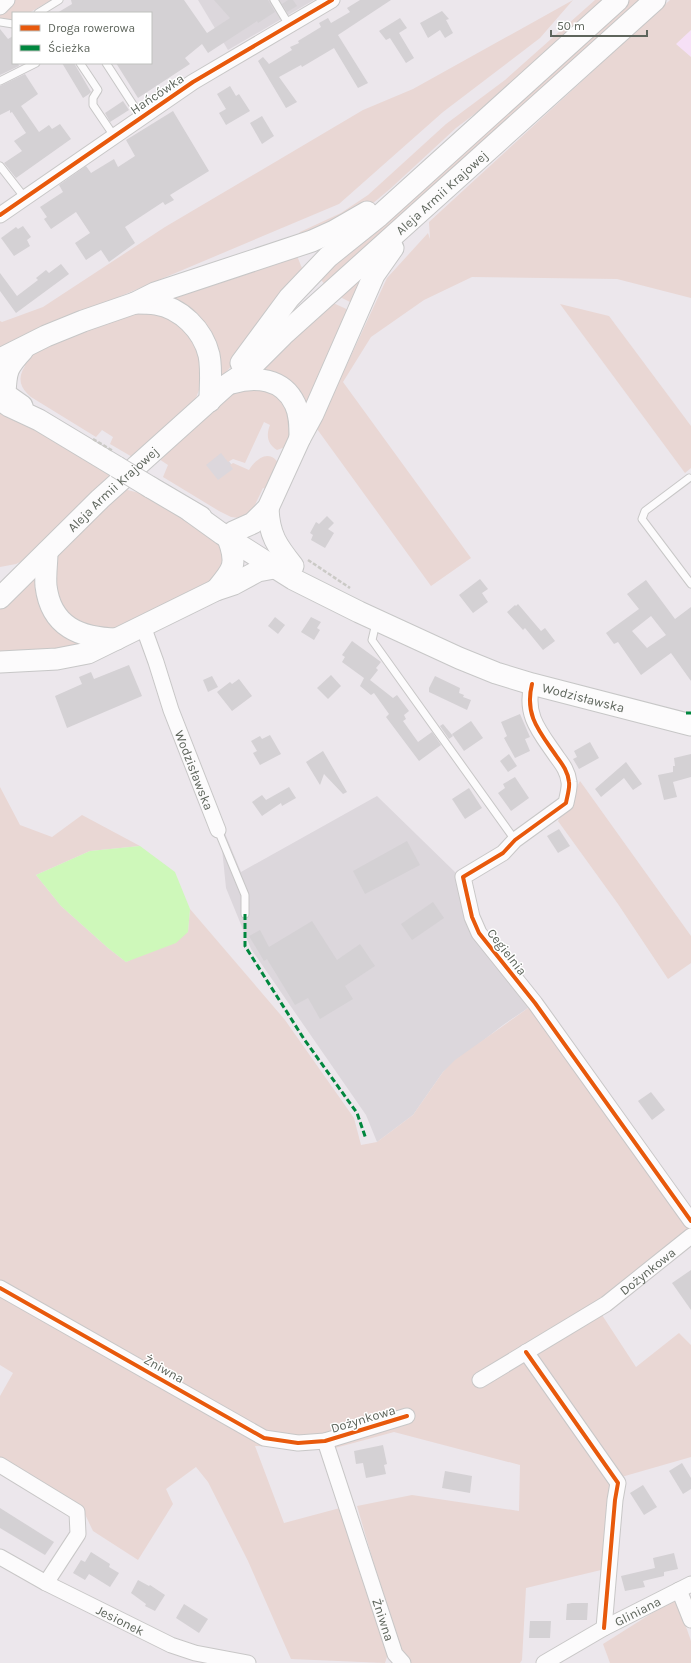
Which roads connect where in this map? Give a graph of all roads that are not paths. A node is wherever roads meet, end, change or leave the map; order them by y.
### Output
1 (7, 0) edge
2 (59, 0) edge
3 (274, 0) edge
4 (332, 0) edge
5 (618, 0) edge
6 (655, 0) edge
7 (0, 7) edge
8 (40, 12) edge
9 (0, 22) edge
10 (12, 24) edge
11 (289, 25) junction
12 (34, 64) edge
13 (81, 64) edge
14 (107, 64) edge
15 (0, 81) edge
16 (141, 117) junction
17 (114, 136) junction
18 (0, 166) edge
19 (408, 190) junction
20 (25, 198) junction
21 (0, 215) edge
22 (411, 220) junction
23 (135, 303) junction
24 (26, 347) junction
25 (0, 359) edge
26 (228, 384) junction
27 (3, 397) edge
28 (210, 400) junction
29 (300, 438) junction
30 (689, 478) dead end
31 (268, 508) junction
32 (230, 535) junction
33 (47, 552) junction
34 (291, 564) junction
35 (28, 572) junction
36 (0, 576) edge
37 (691, 584) edge
38 (216, 590) junction
39 (0, 598) edge
40 (383, 622) junction
41 (143, 626) junction
42 (117, 638) junction
43 (0, 662) edge
44 (532, 684) junction
45 (691, 725) edge
46 (218, 830) joint
47 (515, 840) junction
48 (245, 914) dead end
49 (691, 1221) edge
50 (691, 1236) edge
51 (0, 1288) edge
52 (526, 1352) junction
53 (480, 1380) dead end
54 (406, 1416) dead end
55 (325, 1442) junction
56 (0, 1466) edge
57 (0, 1558) edge
58 (46, 1583) junction
59 (685, 1587) edge
60 (691, 1620) edge
61 (604, 1628) junction
62 (248, 1663) edge
63 (403, 1663) edge
64 (544, 1663) edge

1 - 7 street
2 - 8 lane
3 - 11 lane
4 - 11 street, Hańcówka
5 - 19 main road, Aleja Armii Krajowej
6 - 22 main road, Aleja Armii Krajowej
9 - 10 lane
11 - 16 street, Hańcówka
12 - 15 lane
13 - 17 lane
14 - 16 lane
16 - 17 street, Hańcówka
17 - 20 street, Hańcówka
18 - 20 lane
19 - 23 main road
19 - 26 main road, Aleja Armii Krajowej
20 - 21 street, Hańcówka
22 - 26 main road, Aleja Armii Krajowej
22 - 29 main road
23 - 24 main road
23 - 28 main road
24 - 25 main road
24 - 27 main road
26 - 28 main road, Aleja Armii Krajowej
26 - 29 main road
27 - 32 main road, Wodzisławska, bridge
28 - 33 main road, Aleja Armii Krajowej
29 - 31 main road
30 - 37 lane
31 - 32 main road
31 - 34 main road
32 - 34 main road, Wodzisławska
32 - 38 main road
33 - 35 main road, Aleja Armii Krajowej
33 - 42 main road
34 - 38 main road
34 - 40 main road, Wodzisławska
35 - 36 main road
35 - 39 main road, Aleja Armii Krajowej
38 - 41 main road
40 - 44 main road, Wodzisławska
40 - 47 lane
41 - 42 main road
41 - 46 street, Wodzisławska
42 - 43 main road
44 - 45 main road, Wodzisławska
44 - 47 street, Cegielnia
46 - 48 lane, Wodzisławska
47 - 49 street, Cegielnia
50 - 52 street, Dożynkowa
51 - 55 street, Żniwna
52 - 53 street, Dożynkowa
52 - 61 street
54 - 55 street, Dożynkowa
55 - 63 street, Żniwna
56 - 58 street
57 - 58 street, Jesionek
58 - 62 street, Jesionek
59 - 60 street
59 - 61 street, Gliniana
61 - 64 street, Gliniana

